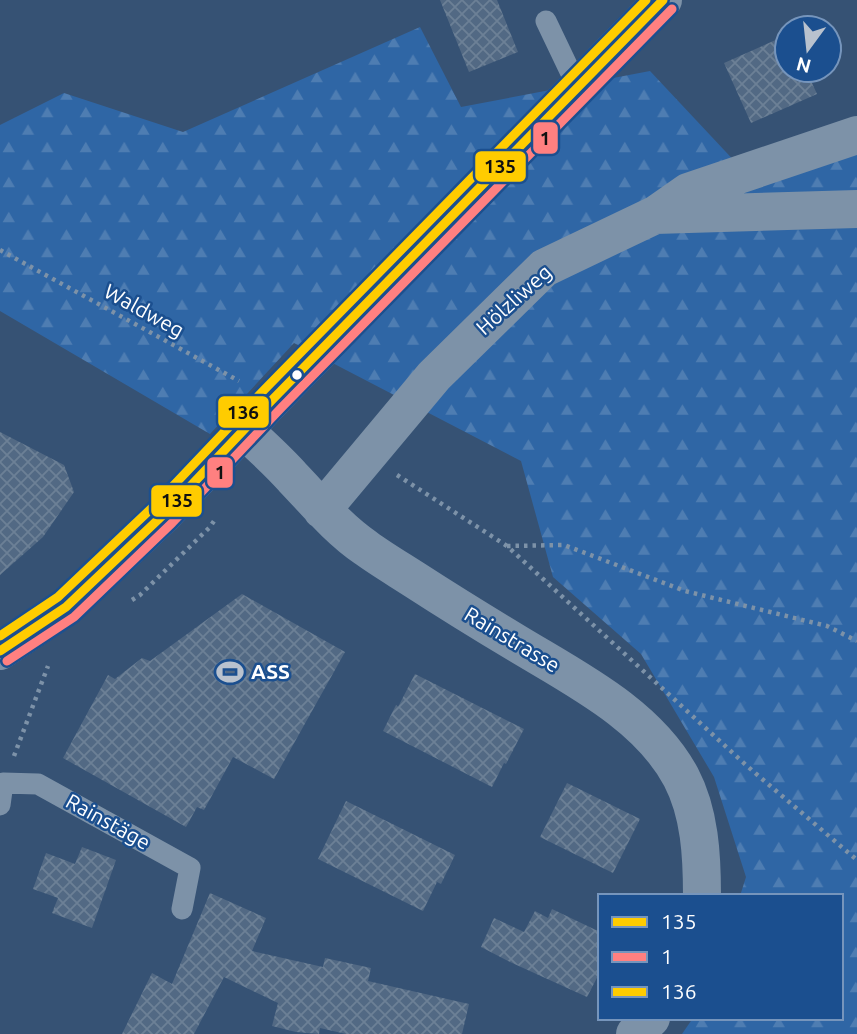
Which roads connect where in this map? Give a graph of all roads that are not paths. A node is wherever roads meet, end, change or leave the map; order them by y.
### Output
1 (663, 0) edge
2 (546, 21) dead end
3 (578, 88) junction
4 (857, 135) edge
5 (857, 209) edge
6 (655, 215) junction
7 (244, 430) junction
8 (322, 510) junction
9 (0, 651) edge
10 (0, 805) edge
11 (702, 894) edge
12 (182, 909) dead end
13 (649, 1020) edge
14 (635, 1034) edge

1 - 3 street
2 - 3 lane
3 - 7 street
4 - 6 street
5 - 6 street, Hölzliweg
6 - 8 street, Hölzliweg
7 - 8 street, Rainstrasse
7 - 9 street
8 - 11 street, Rainstrasse
10 - 12 lane, Rainstäge
13 - 14 street

